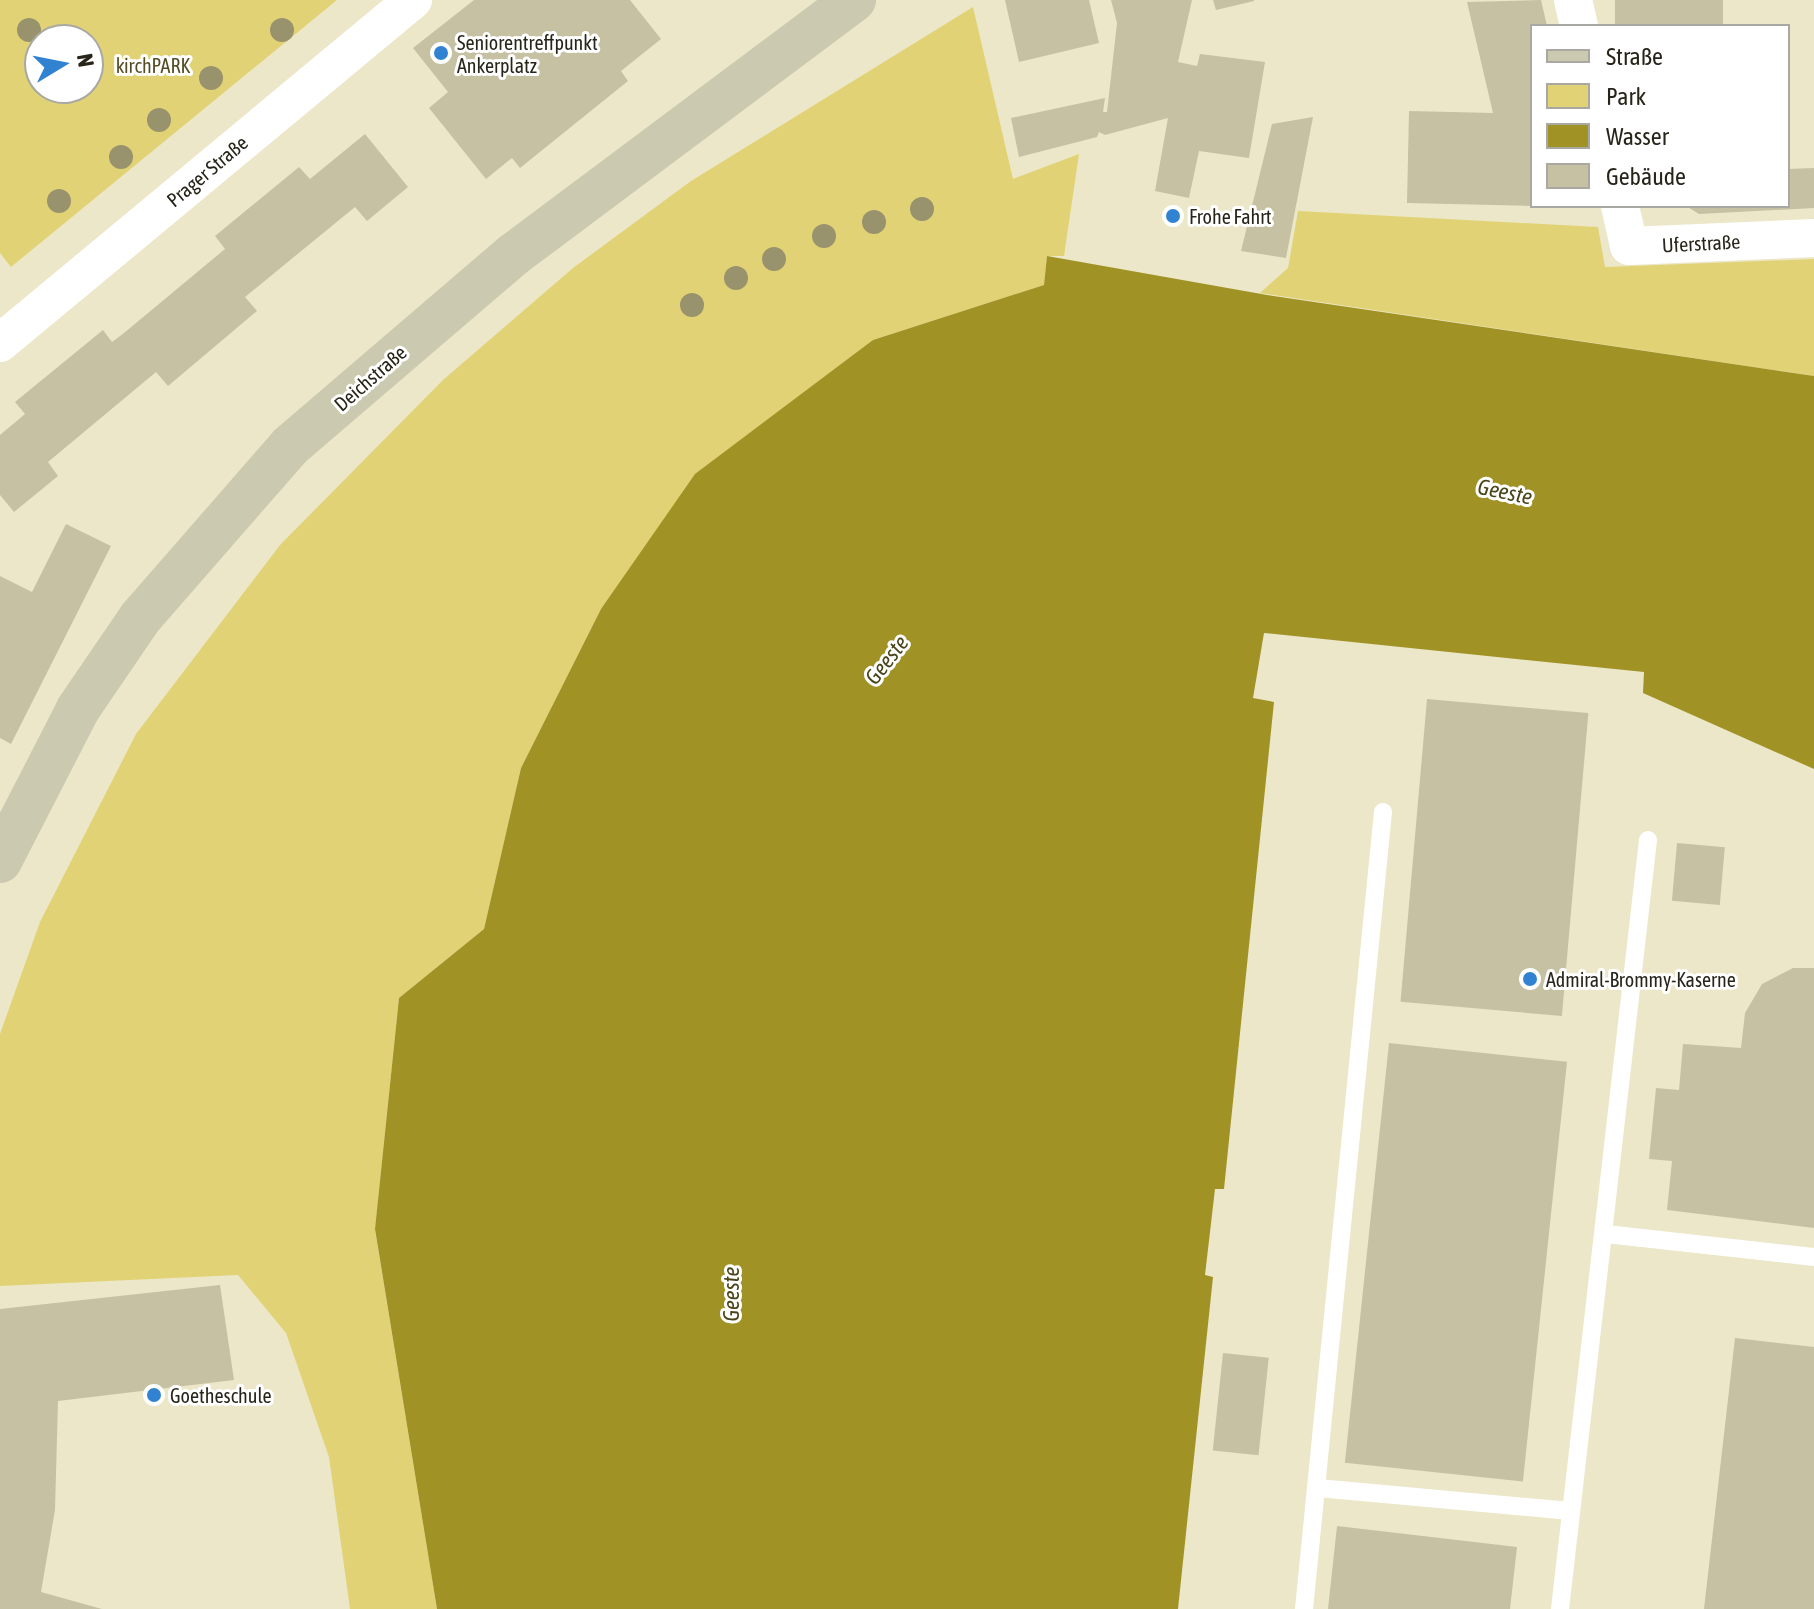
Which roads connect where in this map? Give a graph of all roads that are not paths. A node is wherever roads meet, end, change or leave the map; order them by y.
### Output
1 (413, 0) edge
2 (854, 0) edge
3 (1573, 0) edge
4 (1579, 24) edge
5 (1620, 208) edge
6 (1814, 238) edge
7 (0, 343) edge
8 (1383, 812) dead end
9 (1648, 840) dead end
10 (0, 861) edge
11 (1606, 1234) junction
12 (1814, 1257) edge
13 (1318, 1488) junction
14 (1571, 1511) junction
15 (1304, 1609) edge
16 (1560, 1609) edge

1 - 7 street, Prager Straße
2 - 10 main road, Deichstraße
3 - 4 street
5 - 6 street, Uferstraße
8 - 13 lane
9 - 11 lane
11 - 12 lane
11 - 14 lane
13 - 14 lane
13 - 15 lane
14 - 16 lane

